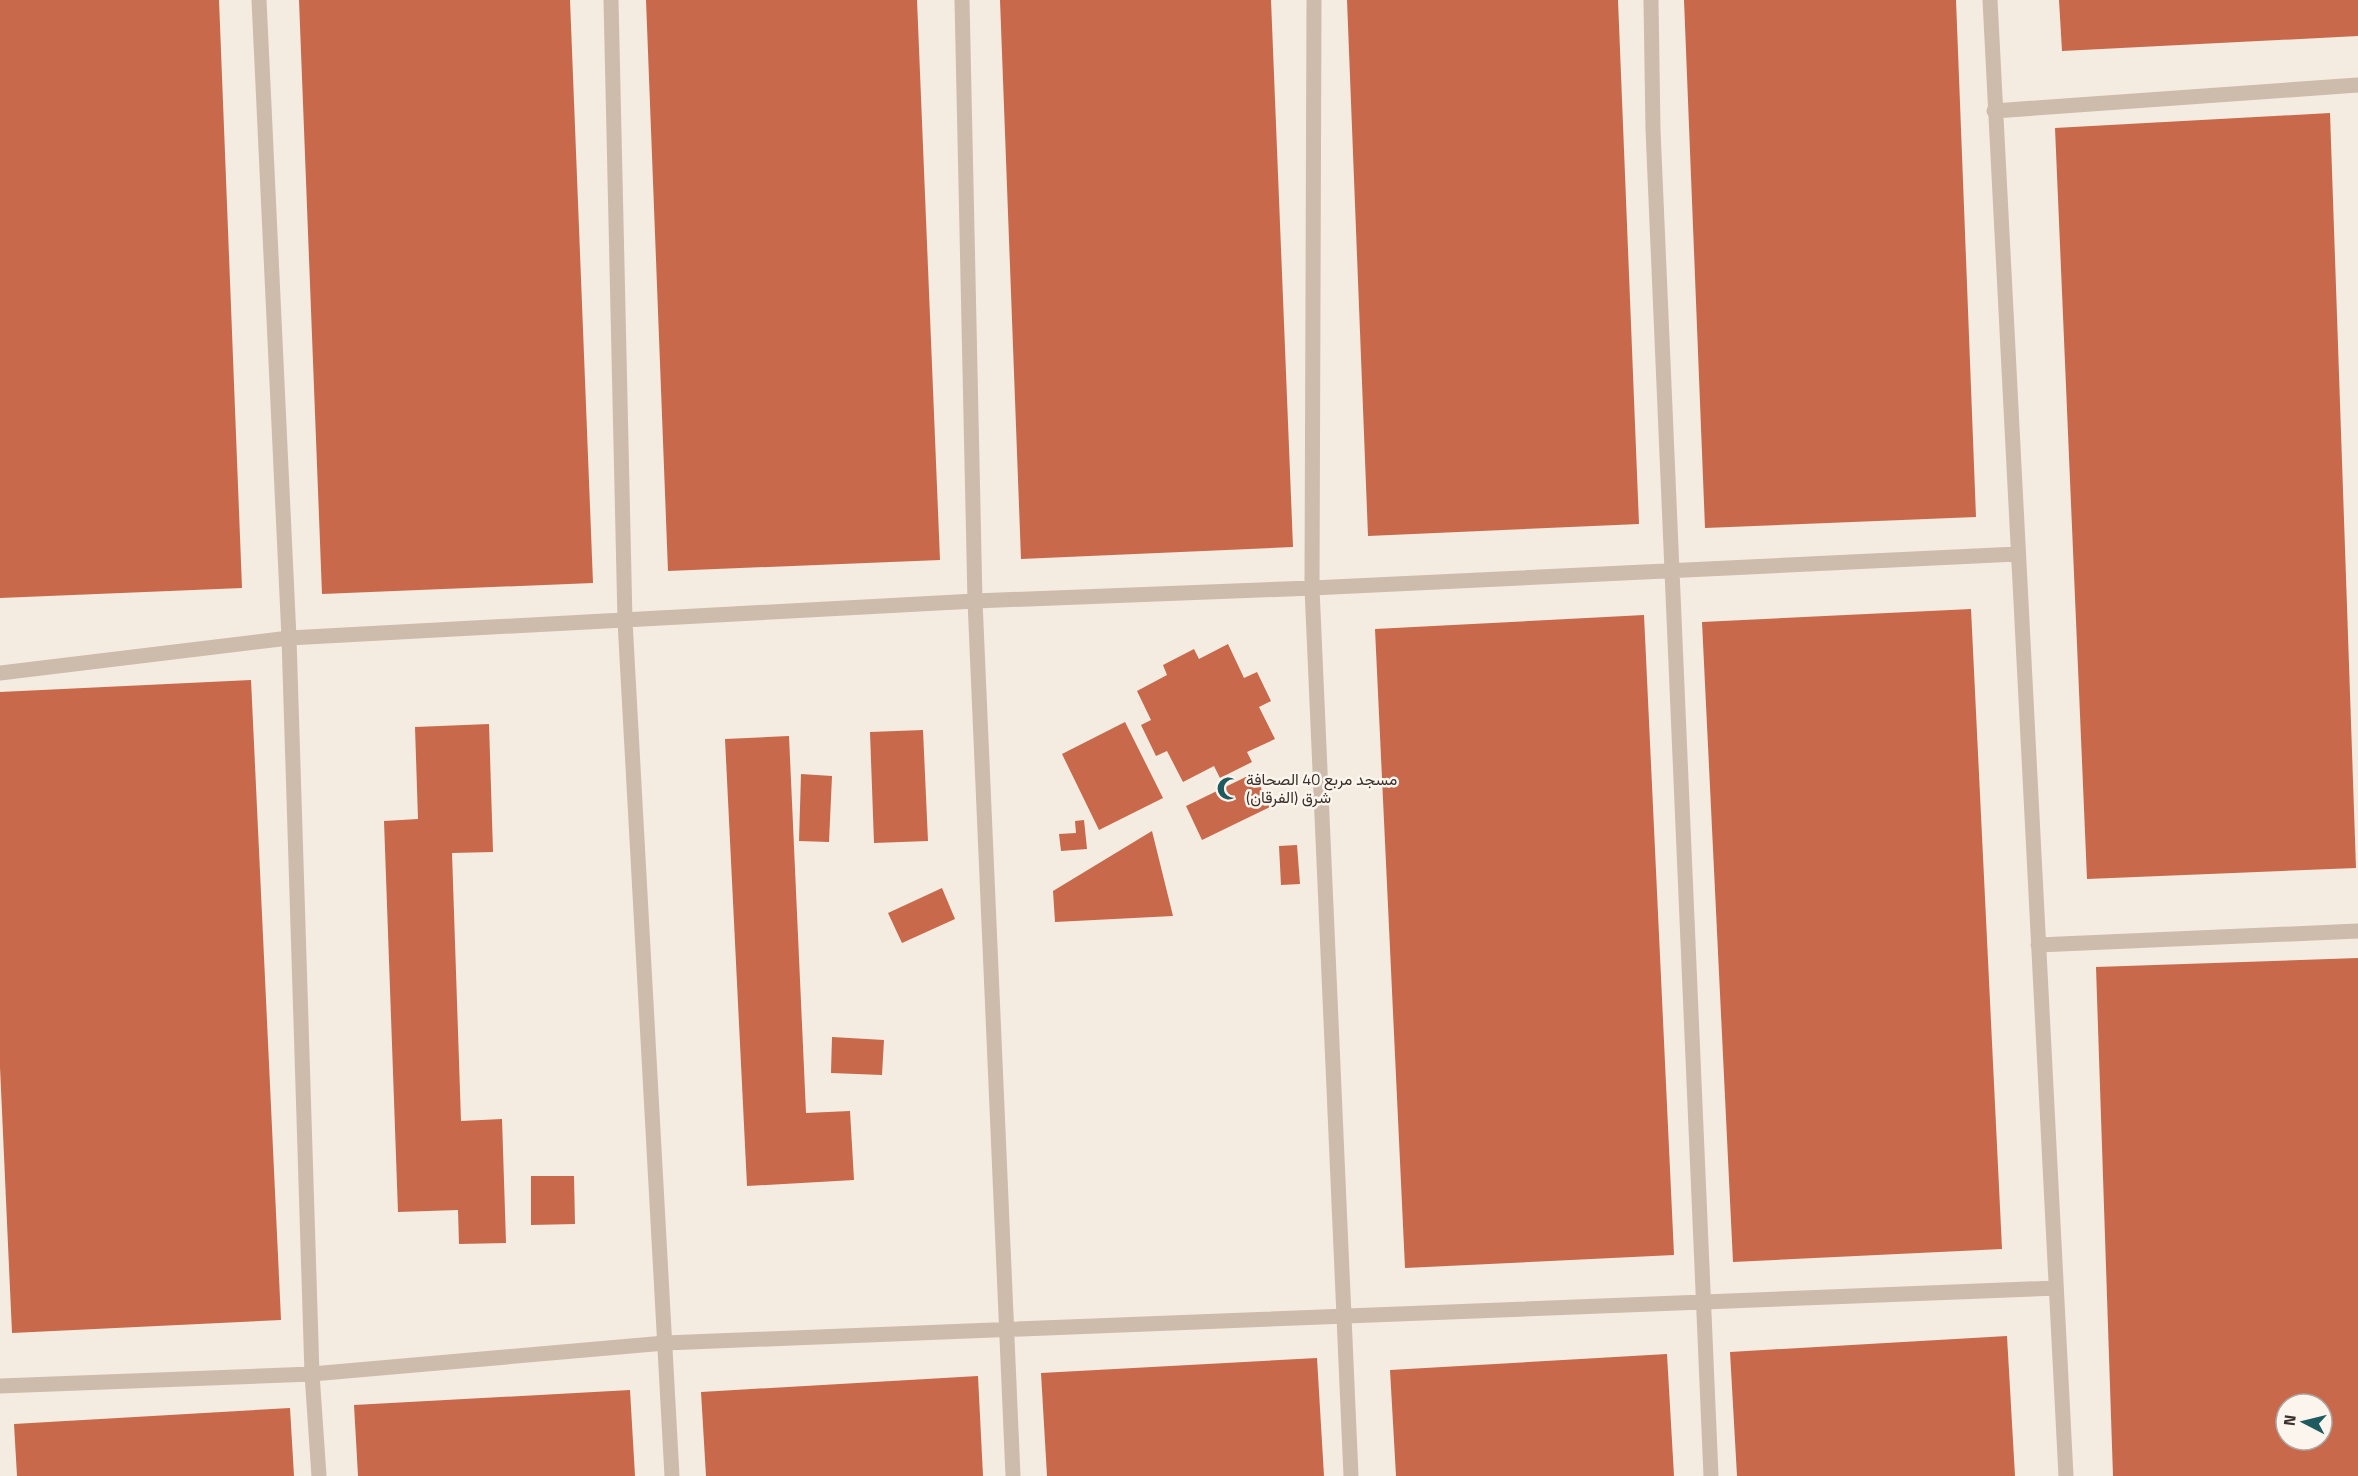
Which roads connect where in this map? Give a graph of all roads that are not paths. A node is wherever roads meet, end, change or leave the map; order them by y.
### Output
1 (259, 0) edge
2 (611, 0) edge
3 (962, 0) edge
4 (1314, 0) edge
5 (1651, 0) edge
6 (1990, 0) edge
7 (2358, 85) edge
8 (2358, 96) edge
9 (1994, 111) junction
10 (2017, 554) junction
11 (1672, 572) junction
12 (1312, 588) junction
13 (975, 601) junction
14 (625, 621) junction
15 (289, 638) junction
16 (0, 673) edge
17 (2358, 932) edge
18 (2038, 945) junction
19 (2056, 1288) junction
20 (1703, 1302) junction
21 (1344, 1316) junction
22 (1005, 1329) junction
23 (665, 1343) junction
24 (312, 1374) junction
25 (0, 1386) edge
26 (319, 1476) edge
27 (672, 1476) edge
28 (1013, 1476) edge
29 (1351, 1476) edge
30 (1711, 1476) edge
31 (2066, 1476) edge

1 - 15 street
2 - 14 street
3 - 13 street
4 - 12 street
5 - 11 street
6 - 9 street
7 - 8 street
7 - 9 street
9 - 10 street
10 - 11 street
10 - 18 street
11 - 12 street
11 - 20 street
12 - 13 street
12 - 21 street
13 - 14 street
13 - 22 street
14 - 15 street
14 - 23 street
15 - 16 street
15 - 24 street
17 - 18 street
18 - 19 street
19 - 20 street
19 - 31 street
20 - 21 street
20 - 30 street
21 - 22 street
21 - 29 street
22 - 23 street
22 - 28 street
23 - 24 street
23 - 27 street
24 - 25 street
24 - 26 street

